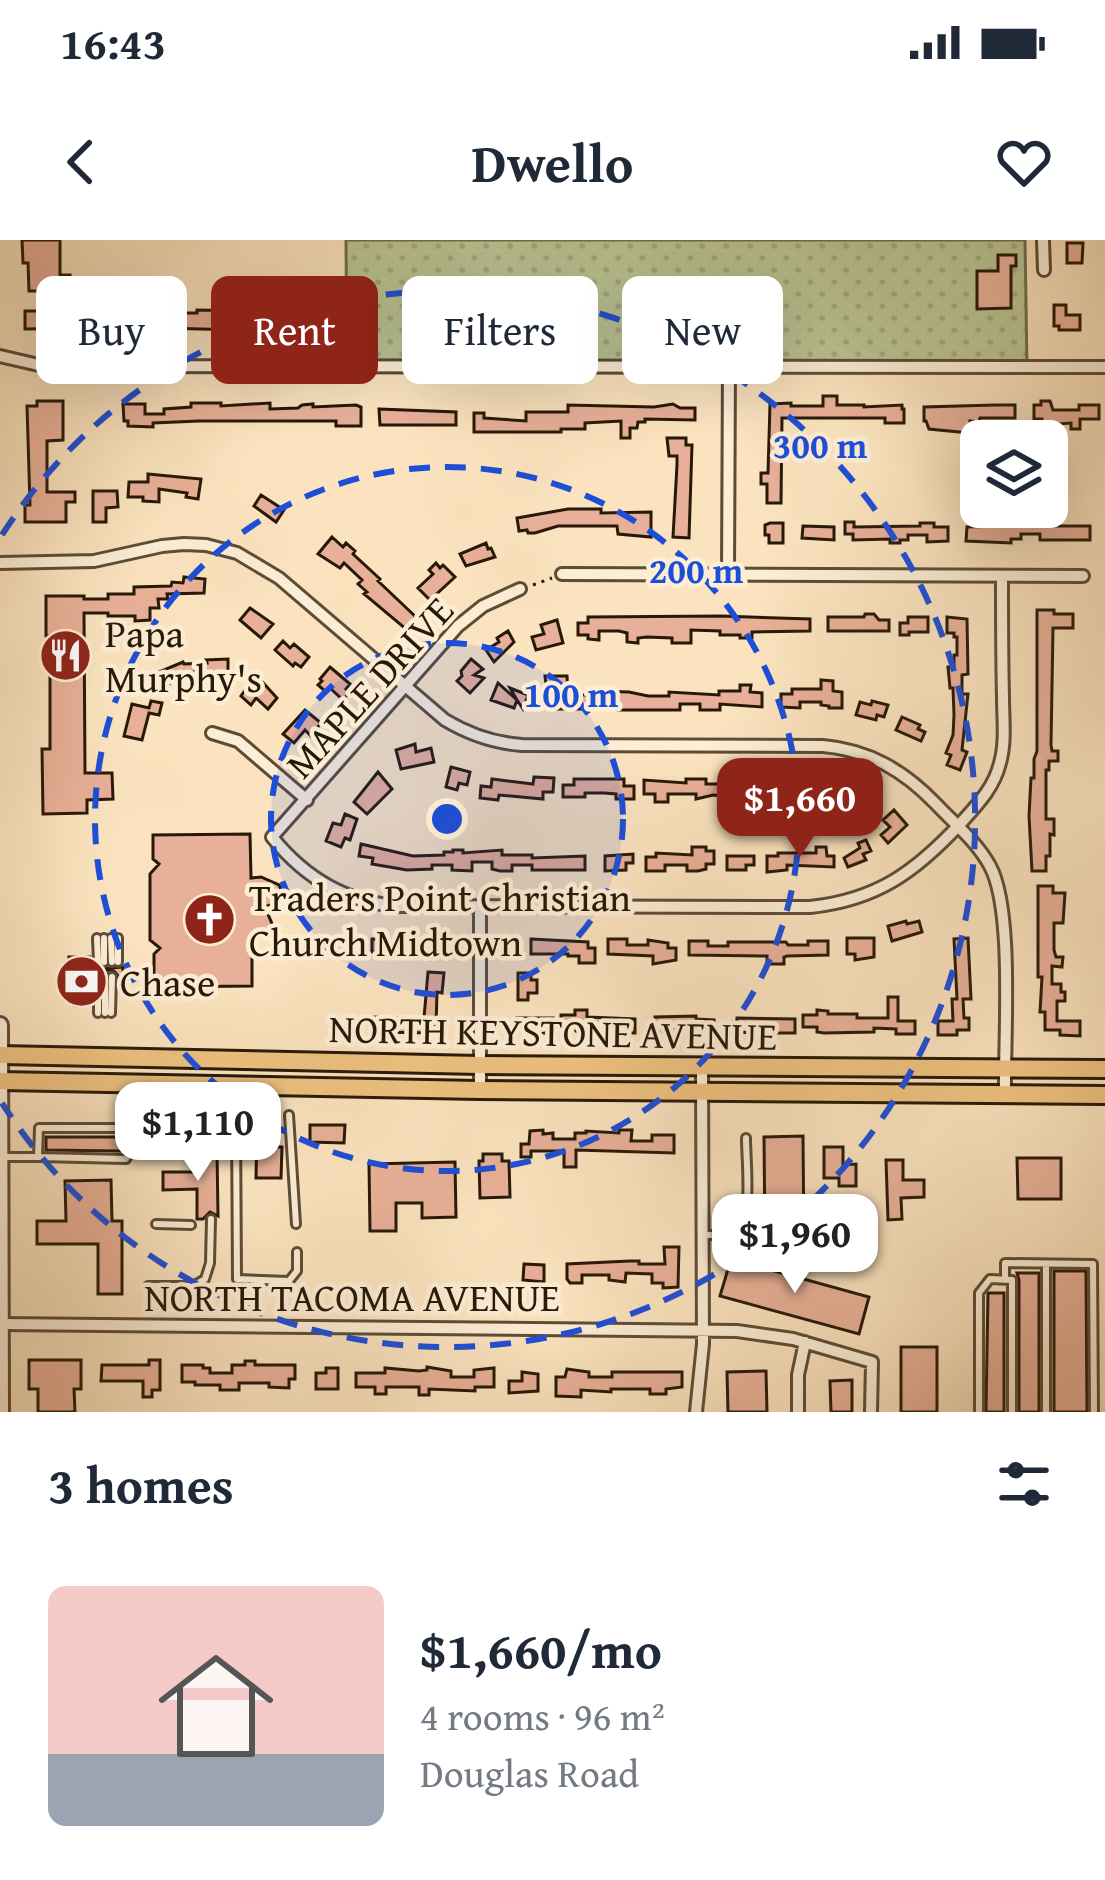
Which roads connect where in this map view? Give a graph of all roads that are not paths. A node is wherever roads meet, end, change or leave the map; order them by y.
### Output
1 (1043, 240) edge
2 (1043, 270) dead end
3 (0, 356) edge
4 (622, 366) edge
5 (783, 366) edge
6 (1105, 367) edge
7 (729, 384) edge
8 (0, 563) edge
9 (562, 574) road end
10 (728, 575) junction
11 (1002, 576) junction
12 (1083, 576) dead end
13 (520, 590) road end
14 (404, 686) junction
15 (212, 733) dead end
16 (307, 800) junction
17 (957, 826) junction
18 (480, 906) junction
19 (108, 938) joint
20 (105, 977) joint
21 (0, 1025) edge
22 (0, 1055) edge
23 (480, 1065) junction
24 (702, 1067) junction
25 (1004, 1069) junction
26 (1105, 1069) edge
27 (0, 1081) edge
28 (131, 1083) junction
29 (480, 1090) junction
30 (702, 1093) junction
31 (1005, 1094) junction
32 (1105, 1095) edge
33 (234, 1113) dead end
34 (289, 1115) dead end
35 (208, 1119) dead end
36 (130, 1127) junction
37 (170, 1128) dead end
38 (746, 1138) dead end
39 (210, 1151) dead end
40 (1, 1157) edge
41 (38, 1157) junction
42 (211, 1219) dead end
43 (745, 1222) junction
44 (296, 1223) dead end
45 (156, 1224) dead end
46 (191, 1225) dead end
47 (703, 1234) junction
48 (737, 1234) junction
49 (297, 1252) dead end
50 (1046, 1264) junction
51 (1005, 1280) junction
52 (148, 1286) dead end
53 (1, 1324) edge
54 (703, 1329) junction
55 (805, 1342) junction
56 (1, 1396) edge
57 (1, 1412) edge
58 (696, 1412) edge
59 (798, 1412) edge
60 (872, 1412) edge
61 (979, 1412) edge
62 (1012, 1412) edge
63 (1046, 1412) edge
64 (1094, 1412) edge

1 - 2 street
3 - 4 street
5 - 6 street
7 - 10 street
8 - 14 street
9 - 10 street
10 - 11 street
11 - 12 street
11 - 17 street
13 - 14 street, MAPLE DRIVE
14 - 16 street, MAPLE DRIVE
14 - 17 street
15 - 16 street
16 - 18 street, MAPLE DRIVE
17 - 18 street
17 - 25 street
18 - 23 street
19 - 19 lane
20 - 20 lane
21 - 22 street
22 - 23 main road, NORTH KEYSTONE AVENUE
22 - 27 street
23 - 24 main road, NORTH KEYSTONE AVENUE
23 - 29 street
24 - 25 main road, NORTH KEYSTONE AVENUE
24 - 30 street
25 - 26 main road, NORTH KEYSTONE AVENUE
25 - 31 street
27 - 28 main road, NORTH KEYSTONE AVENUE
27 - 40 street
28 - 29 main road, NORTH KEYSTONE AVENUE
28 - 36 lane
29 - 30 main road, NORTH KEYSTONE AVENUE
30 - 31 main road, NORTH KEYSTONE AVENUE
30 - 47 street
31 - 32 main road, NORTH KEYSTONE AVENUE
33 - 49 lane
34 - 44 lane
35 - 39 lane
36 - 37 lane
36 - 41 lane
36 - 41 lane
38 - 43 lane
40 - 41 lane
40 - 53 street
42 - 52 lane
43 - 48 lane
43 - 48 lane
45 - 46 lane
47 - 48 lane
47 - 54 street
50 - 51 lane
50 - 63 lane
50 - 64 lane
51 - 61 lane
51 - 62 lane
53 - 54 street, NORTH TACOMA AVENUE
53 - 56 street
54 - 55 street, NORTH TACOMA AVENUE
54 - 58 street
55 - 59 street
55 - 60 street, NORTH TACOMA AVENUE
56 - 57 street

